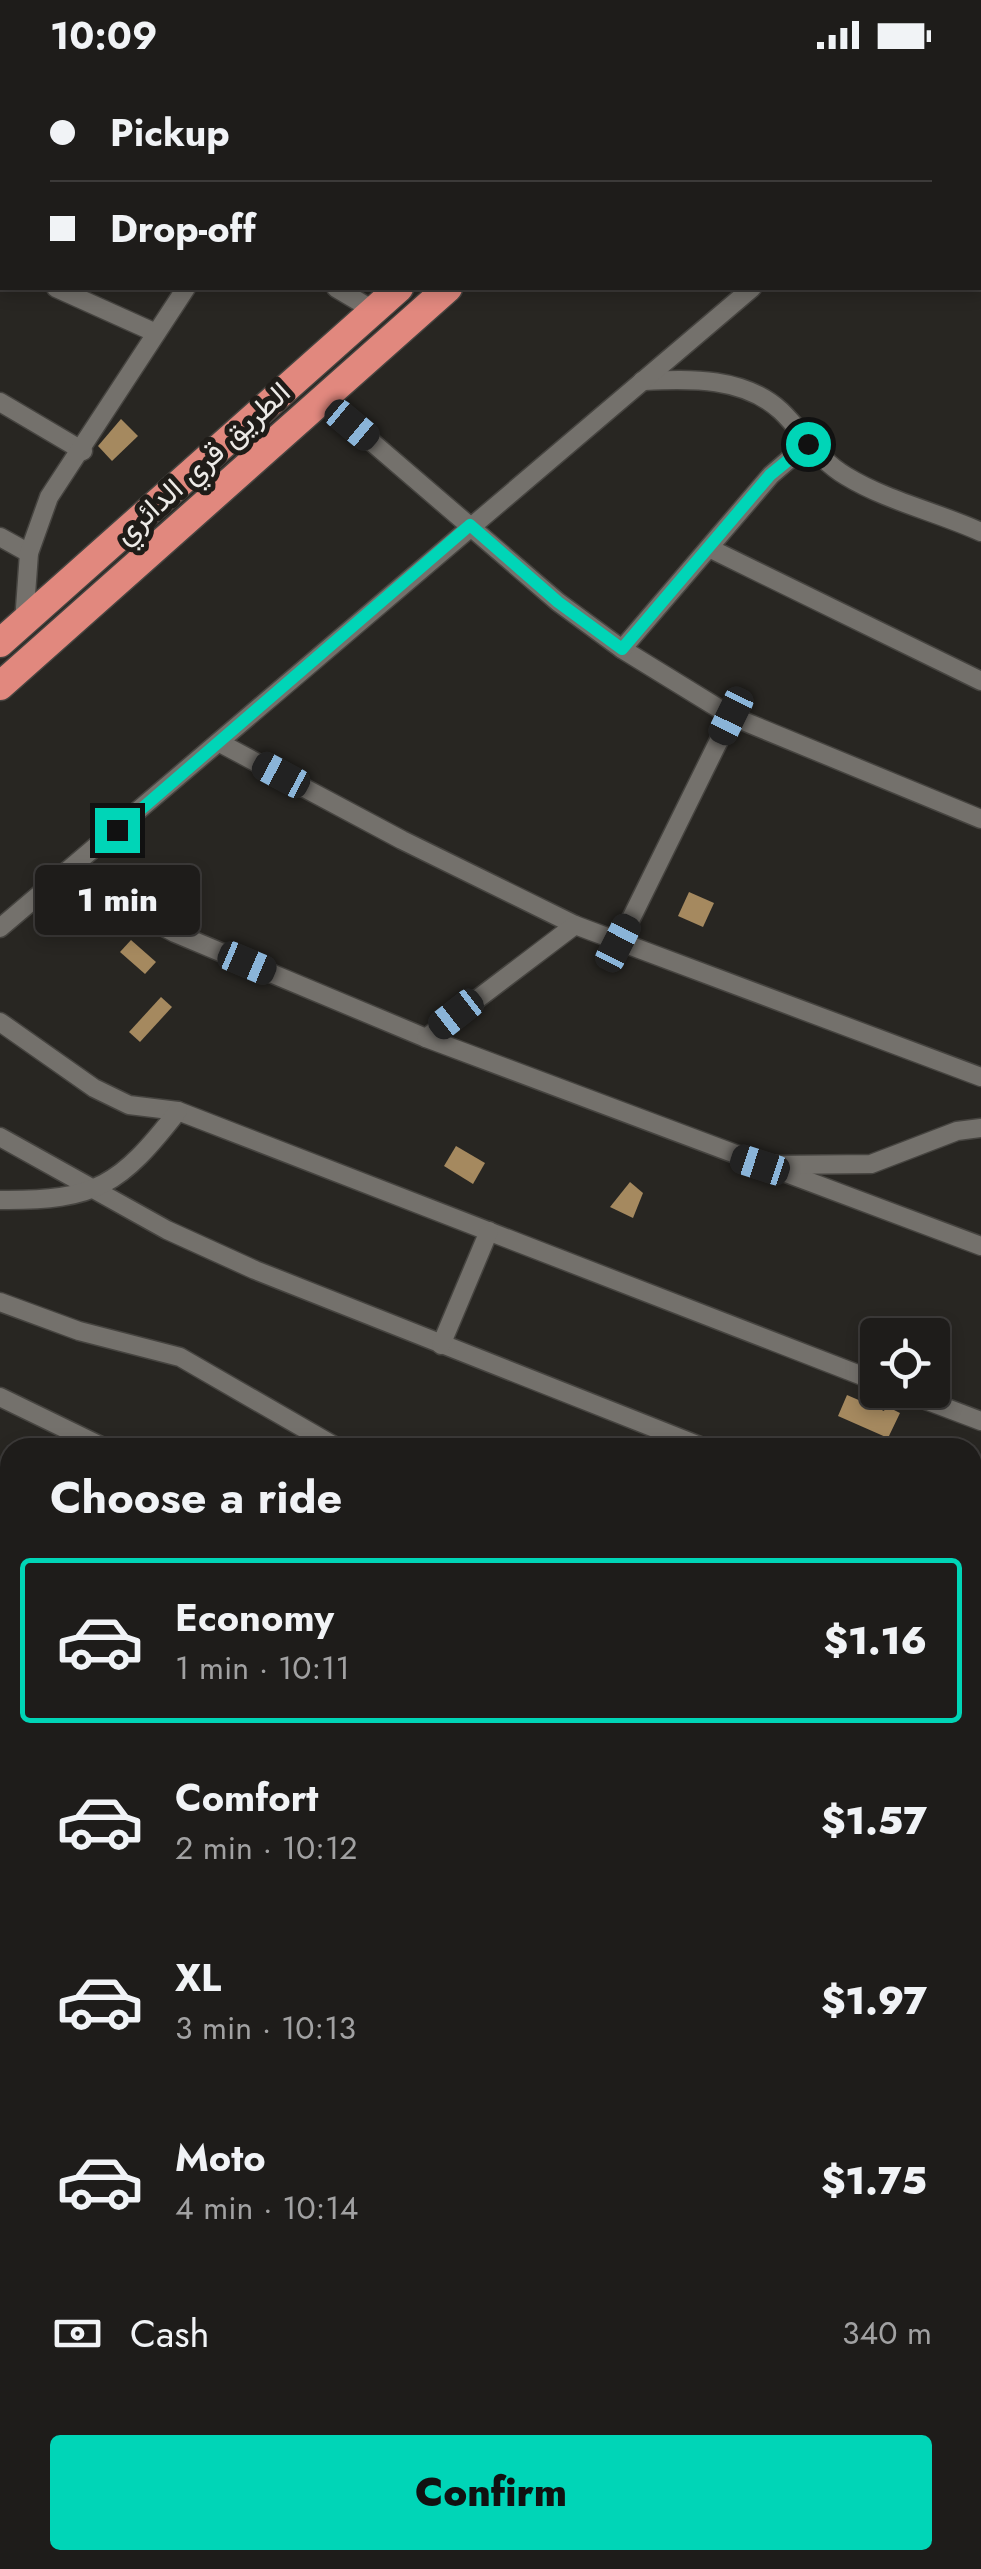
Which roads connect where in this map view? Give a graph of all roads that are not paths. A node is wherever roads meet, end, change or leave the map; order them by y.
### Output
1 (60, 290) edge
2 (185, 290) edge
3 (339, 290) edge
4 (397, 290) edge
5 (446, 290) edge
6 (750, 290) edge
7 (373, 310) junction
8 (156, 333) junction
9 (641, 382) junction
10 (322, 400) junction
11 (0, 402) edge
12 (808, 444) junction
13 (83, 451) junction
14 (470, 525) junction
15 (981, 532) edge
16 (0, 537) edge
17 (711, 549) junction
18 (29, 552) junction
19 (24, 622) junction
20 (0, 643) edge
21 (622, 649) junction
22 (981, 681) edge
23 (0, 686) edge
24 (731, 716) junction
25 (220, 743) junction
26 (981, 819) edge
27 (66, 874) junction
28 (575, 925) junction
29 (0, 928) edge
30 (618, 943) junction
31 (0, 1022) edge
32 (426, 1038) junction
33 (981, 1077) edge
34 (178, 1111) junction
35 (981, 1128) edge
36 (0, 1137) edge
37 (760, 1165) junction
38 (97, 1190) junction
39 (0, 1200) edge
40 (489, 1231) junction
41 (981, 1246) edge
42 (0, 1302) edge
43 (441, 1345) junction
44 (860, 1375) edge
45 (0, 1397) edge
46 (946, 1408) edge
47 (981, 1421) edge
48 (84, 1438) edge
49 (321, 1438) edge
50 (679, 1438) edge

1 - 8 street
2 - 8 street
3 - 7 street
4 - 7 highway
5 - 10 highway, الطريق قري الدائري
6 - 9 street
7 - 19 highway
8 - 13 street
9 - 12 street
9 - 14 street
10 - 14 street
10 - 23 highway, الطريق قري الدائري
11 - 13 street
12 - 15 street
12 - 17 street
13 - 18 street
14 - 21 street
14 - 25 street
16 - 18 street
17 - 21 street
17 - 22 street
18 - 19 street
19 - 20 highway
21 - 24 street
24 - 26 street
24 - 30 street
25 - 27 street
25 - 28 street
27 - 29 street
27 - 32 street
28 - 30 street
28 - 32 street
30 - 33 street
31 - 34 street
32 - 37 street
34 - 38 street
34 - 40 street
35 - 37 street
36 - 38 street
37 - 41 street
38 - 39 street
38 - 43 street
40 - 43 street
40 - 44 street
42 - 49 street
43 - 50 street
45 - 48 street
46 - 47 street

